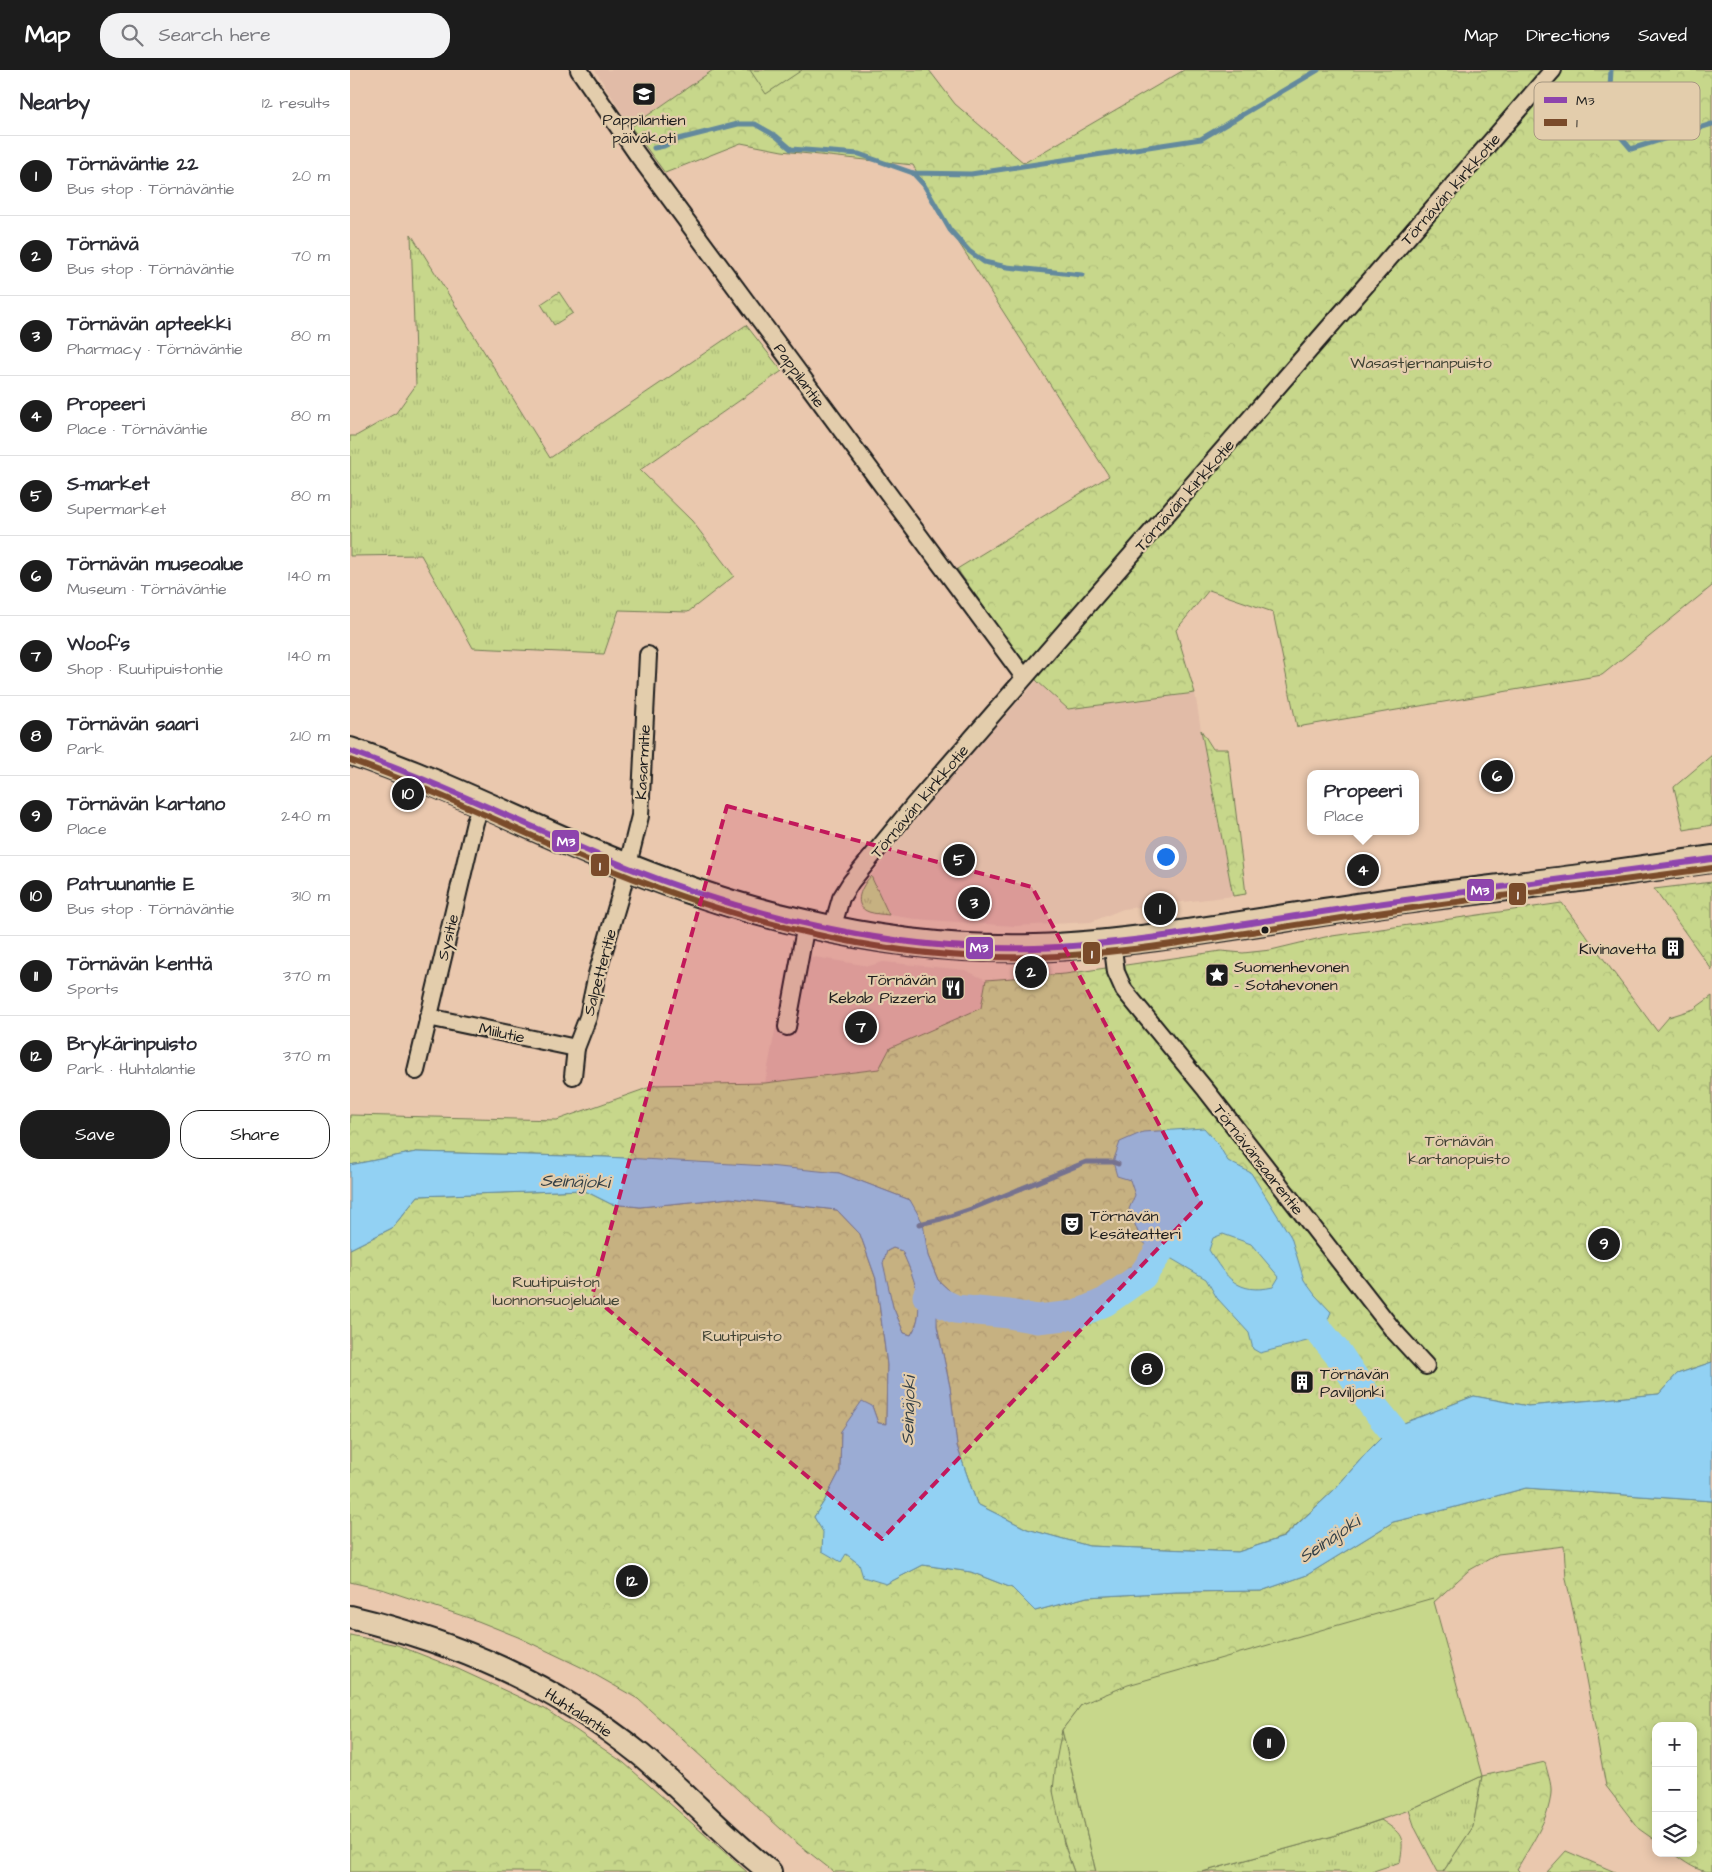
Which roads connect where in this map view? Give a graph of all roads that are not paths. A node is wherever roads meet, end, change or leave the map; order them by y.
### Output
1 (579, 70) edge
2 (1553, 70) edge
3 (1543, 82) edge
4 (1534, 92) edge
5 (648, 655) dead end
6 (1024, 678) junction
7 (350, 751) edge
8 (482, 803) junction
9 (1712, 858) edge
10 (628, 867) junction
11 (806, 924) junction
12 (832, 930) junction
13 (1112, 941) junction
14 (428, 1017) junction
15 (787, 1027) dead end
16 (576, 1048) junction
17 (416, 1071) dead end
18 (573, 1076) dead end
19 (1426, 1366) dead end
20 (350, 1617) edge
21 (770, 1872) edge

1 - 6 street, Pappilantie
2 - 3 street, Törnävän kirkkotie
4 - 6 street, Törnävän kirkkotie
5 - 10 street, Kasarmitie
6 - 12 street, Törnävän kirkkotie
7 - 8 main road
8 - 10 main road
8 - 14 street, Sysitie
9 - 13 main road
10 - 11 main road
10 - 16 street, Salpetteritie
11 - 12 main road
11 - 15 street
12 - 13 main road
13 - 19 street, Törnävänsaarentie
14 - 16 street, Miilutie
14 - 17 street, Sysitie
16 - 18 street, Salpetteritie
20 - 21 main road, Huhtalantie

